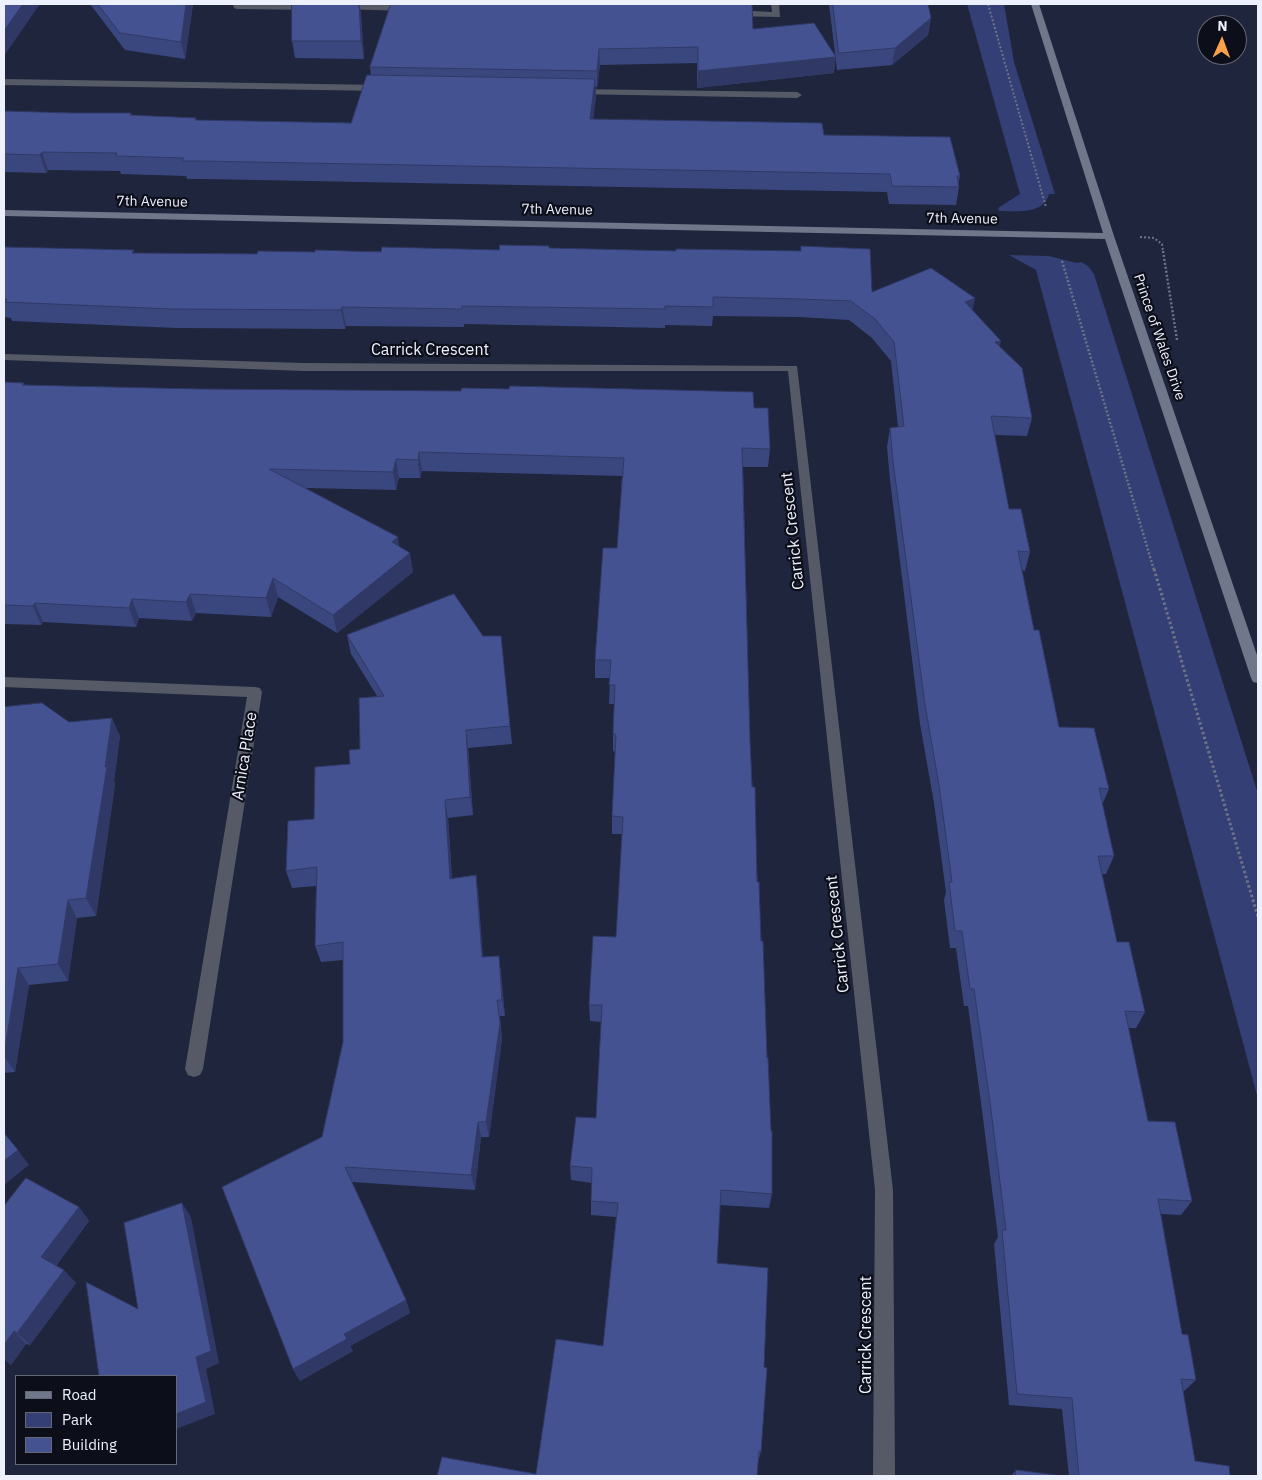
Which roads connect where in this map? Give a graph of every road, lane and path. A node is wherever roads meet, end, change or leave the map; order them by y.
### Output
1 (238, 4) edge
2 (776, 4) edge
3 (988, 4) edge
4 (1035, 4) edge
5 (415, 8) edge
6 (720, 12) edge
7 (4, 82) edge
8 (391, 88) edge
9 (569, 92) edge
10 (798, 96) dead end
11 (1046, 206) dead end
12 (4, 213) edge
13 (1109, 236) junction
14 (1061, 256) dead end
15 (4, 357) edge
16 (1258, 678) edge
17 (4, 682) edge
18 (1258, 917) edge
19 (194, 1069) dead end
20 (884, 1476) edge

1 - 5 street
2 - 6 street
3 - 11 path
4 - 13 main road, Prince of Wales Drive
7 - 8 street
9 - 10 street
12 - 13 main road, 7th Avenue
13 - 16 main road, Prince of Wales Drive
14 - 18 path
15 - 20 street, Carrick Crescent
17 - 19 street, Arnica Place

